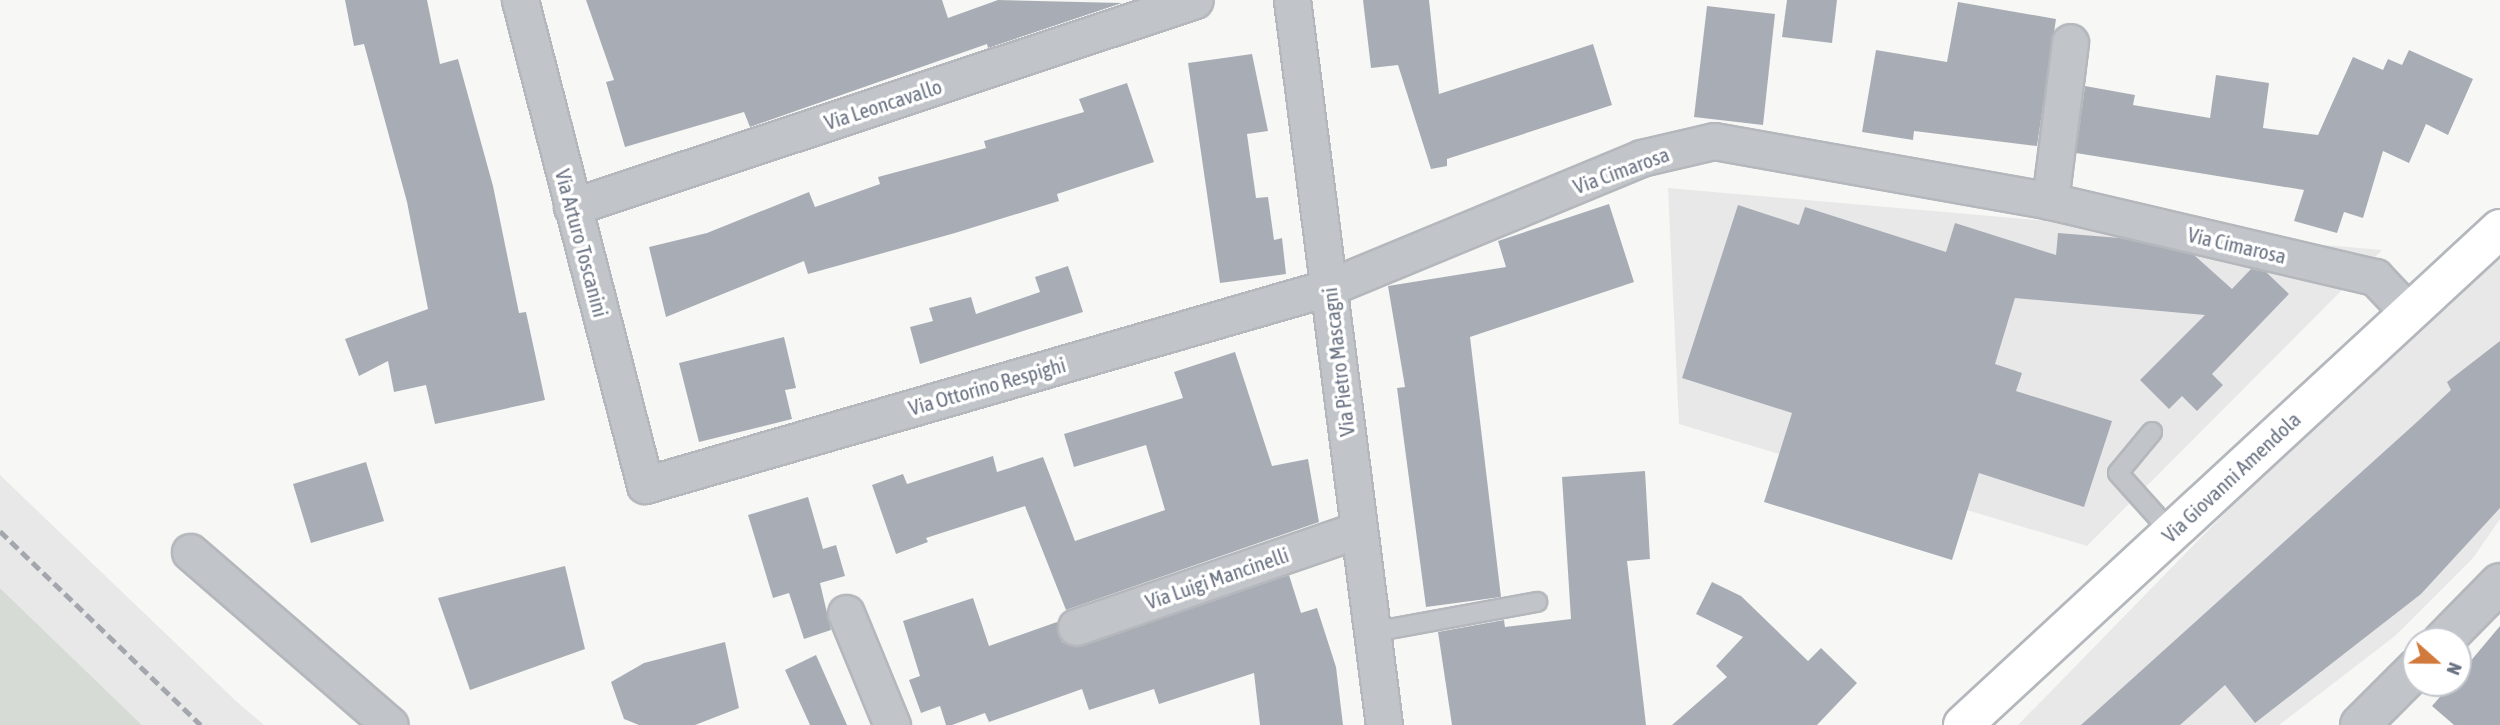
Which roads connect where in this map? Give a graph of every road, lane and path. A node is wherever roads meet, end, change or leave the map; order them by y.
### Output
1 (520, 0) edge
2 (1195, 0) edge
3 (1292, 0) edge
4 (2070, 42) dead end
5 (2050, 201) junction
6 (572, 207) junction
7 (2500, 229) edge
8 (1330, 286) junction
9 (2409, 313) junction
10 (2152, 432) dead end
11 (645, 485) joint
12 (1358, 530) junction
13 (2171, 532) junction
14 (190, 552) dead end
15 (2500, 583) edge
16 (1537, 602) dead end
17 (846, 613) dead end
18 (1076, 627) dead end
19 (2457, 627) edge
20 (1373, 632) junction
21 (2402, 684) edge
22 (2363, 724) edge
23 (390, 725) edge
24 (892, 725) edge
25 (1384, 725) edge
26 (1963, 725) edge

1 - 6 street, Via Arturo Toscanini
2 - 6 street, Via Leoncavallo
3 - 8 street, Via Pietro Mascagni
4 - 5 street
5 - 8 street, Via Cimarosa
5 - 9 street, Via Cimarosa
6 - 11 street, Via Arturo Toscanini
7 - 9 main road, Via Giovanni Amendola
8 - 11 street, Via Ottorino Respighi
8 - 12 street, Via Pietro Mascagni
9 - 13 main road, Via Giovanni Amendola
10 - 13 lane
12 - 18 street, Via Luigi Mancinelli
12 - 20 street, Via Pietro Mascagni
13 - 26 main road, Via Giovanni Amendola
14 - 23 street
15 - 19 street
16 - 20 lane
17 - 24 street
20 - 25 street, Via Pietro Mascagni
21 - 22 street

